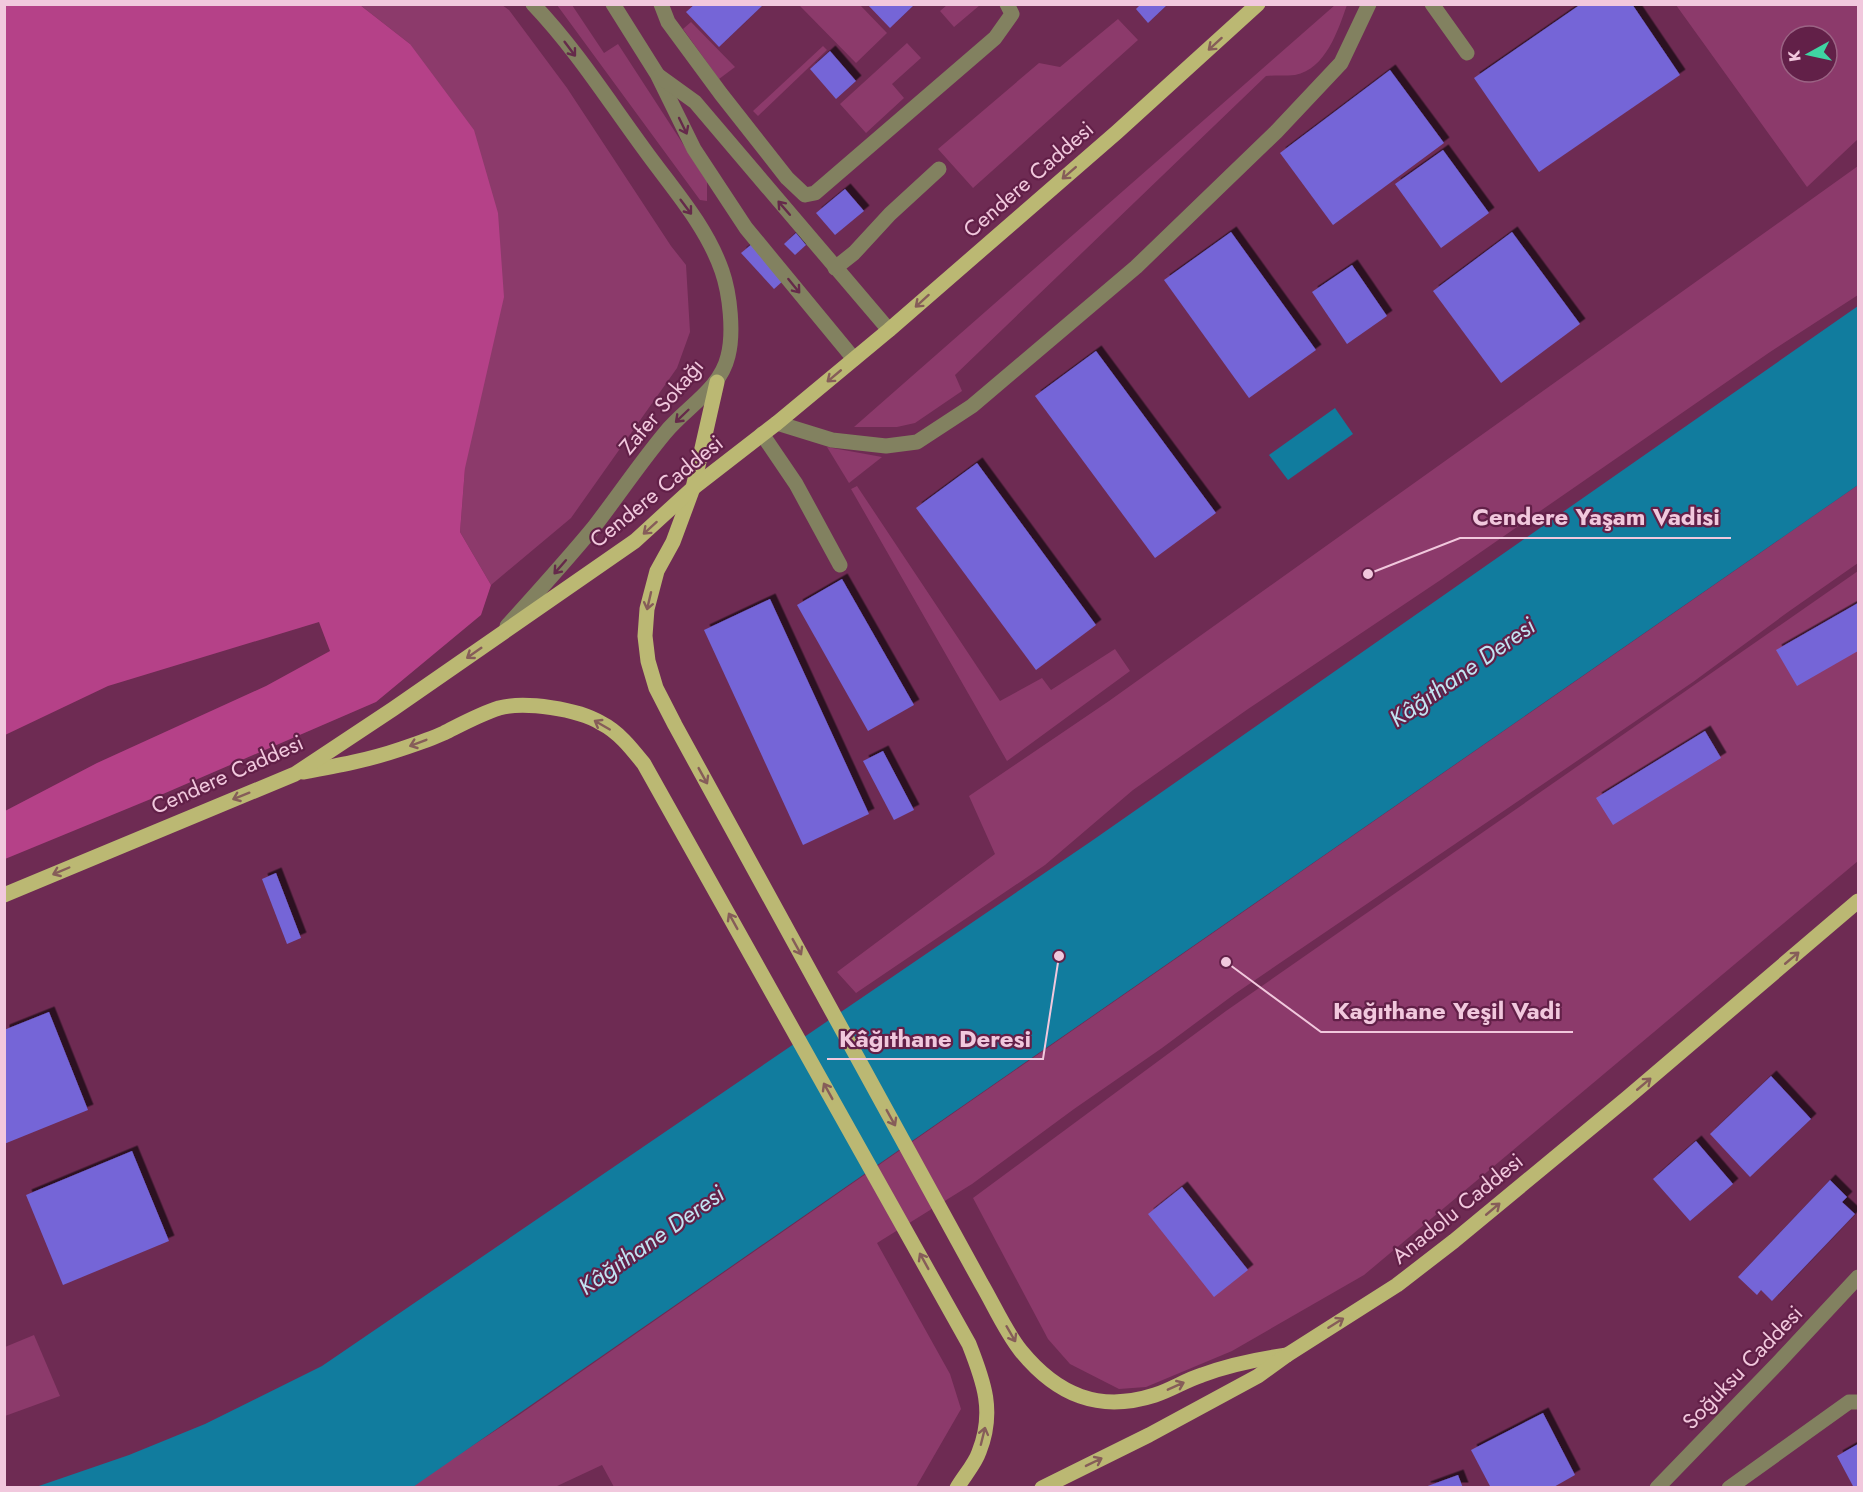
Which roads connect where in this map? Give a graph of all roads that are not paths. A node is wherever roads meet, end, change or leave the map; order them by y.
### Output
1 (533, 4) edge
2 (613, 4) edge
3 (661, 4) edge
4 (1007, 4) edge
5 (1258, 4) edge
6 (1369, 4) edge
7 (1434, 5) edge
8 (1467, 53) dead end
9 (657, 74) junction
10 (939, 169) dead end
11 (836, 268) junction
12 (889, 330) junction
13 (854, 359) junction
14 (717, 382) junction
15 (777, 423) junction
16 (762, 434) junction
17 (693, 488) junction
18 (840, 564) dead end
19 (498, 636) junction
20 (295, 774) junction
21 (4, 894) edge
22 (1858, 902) edge
23 (1858, 1277) edge
24 (1287, 1355) junction
25 (1858, 1402) edge
26 (957, 1488) edge
27 (1042, 1488) edge
28 (1657, 1488) edge
29 (1729, 1488) edge

1 -> 14 street, Zafer Sokağı
2 - 9 street
3 - 4 street
5 -> 12 main road, Cendere Caddesi
6 - 15 street
7 - 8 street
11 -> 9 street
9 -> 13 street
10 - 11 street
11 - 12 street
12 - 13 main road, Cendere Caddesi
13 -> 15 main road, Cendere Caddesi
14 - 17 main road
14 -> 19 street, Zafer Sokağı
15 - 16 main road, Cendere Caddesi
16 - 17 main road, Cendere Caddesi
16 - 18 street
17 -> 19 main road, Cendere Caddesi
17 -> 24 main road
19 -> 20 main road, Cendere Caddesi
20 -> 21 main road, Cendere Caddesi
26 -> 20 main road
24 -> 22 main road, Anadolu Caddesi
23 - 28 street, Soğuksu Caddesi
27 -> 24 main road, Anadolu Caddesi
25 - 29 street

